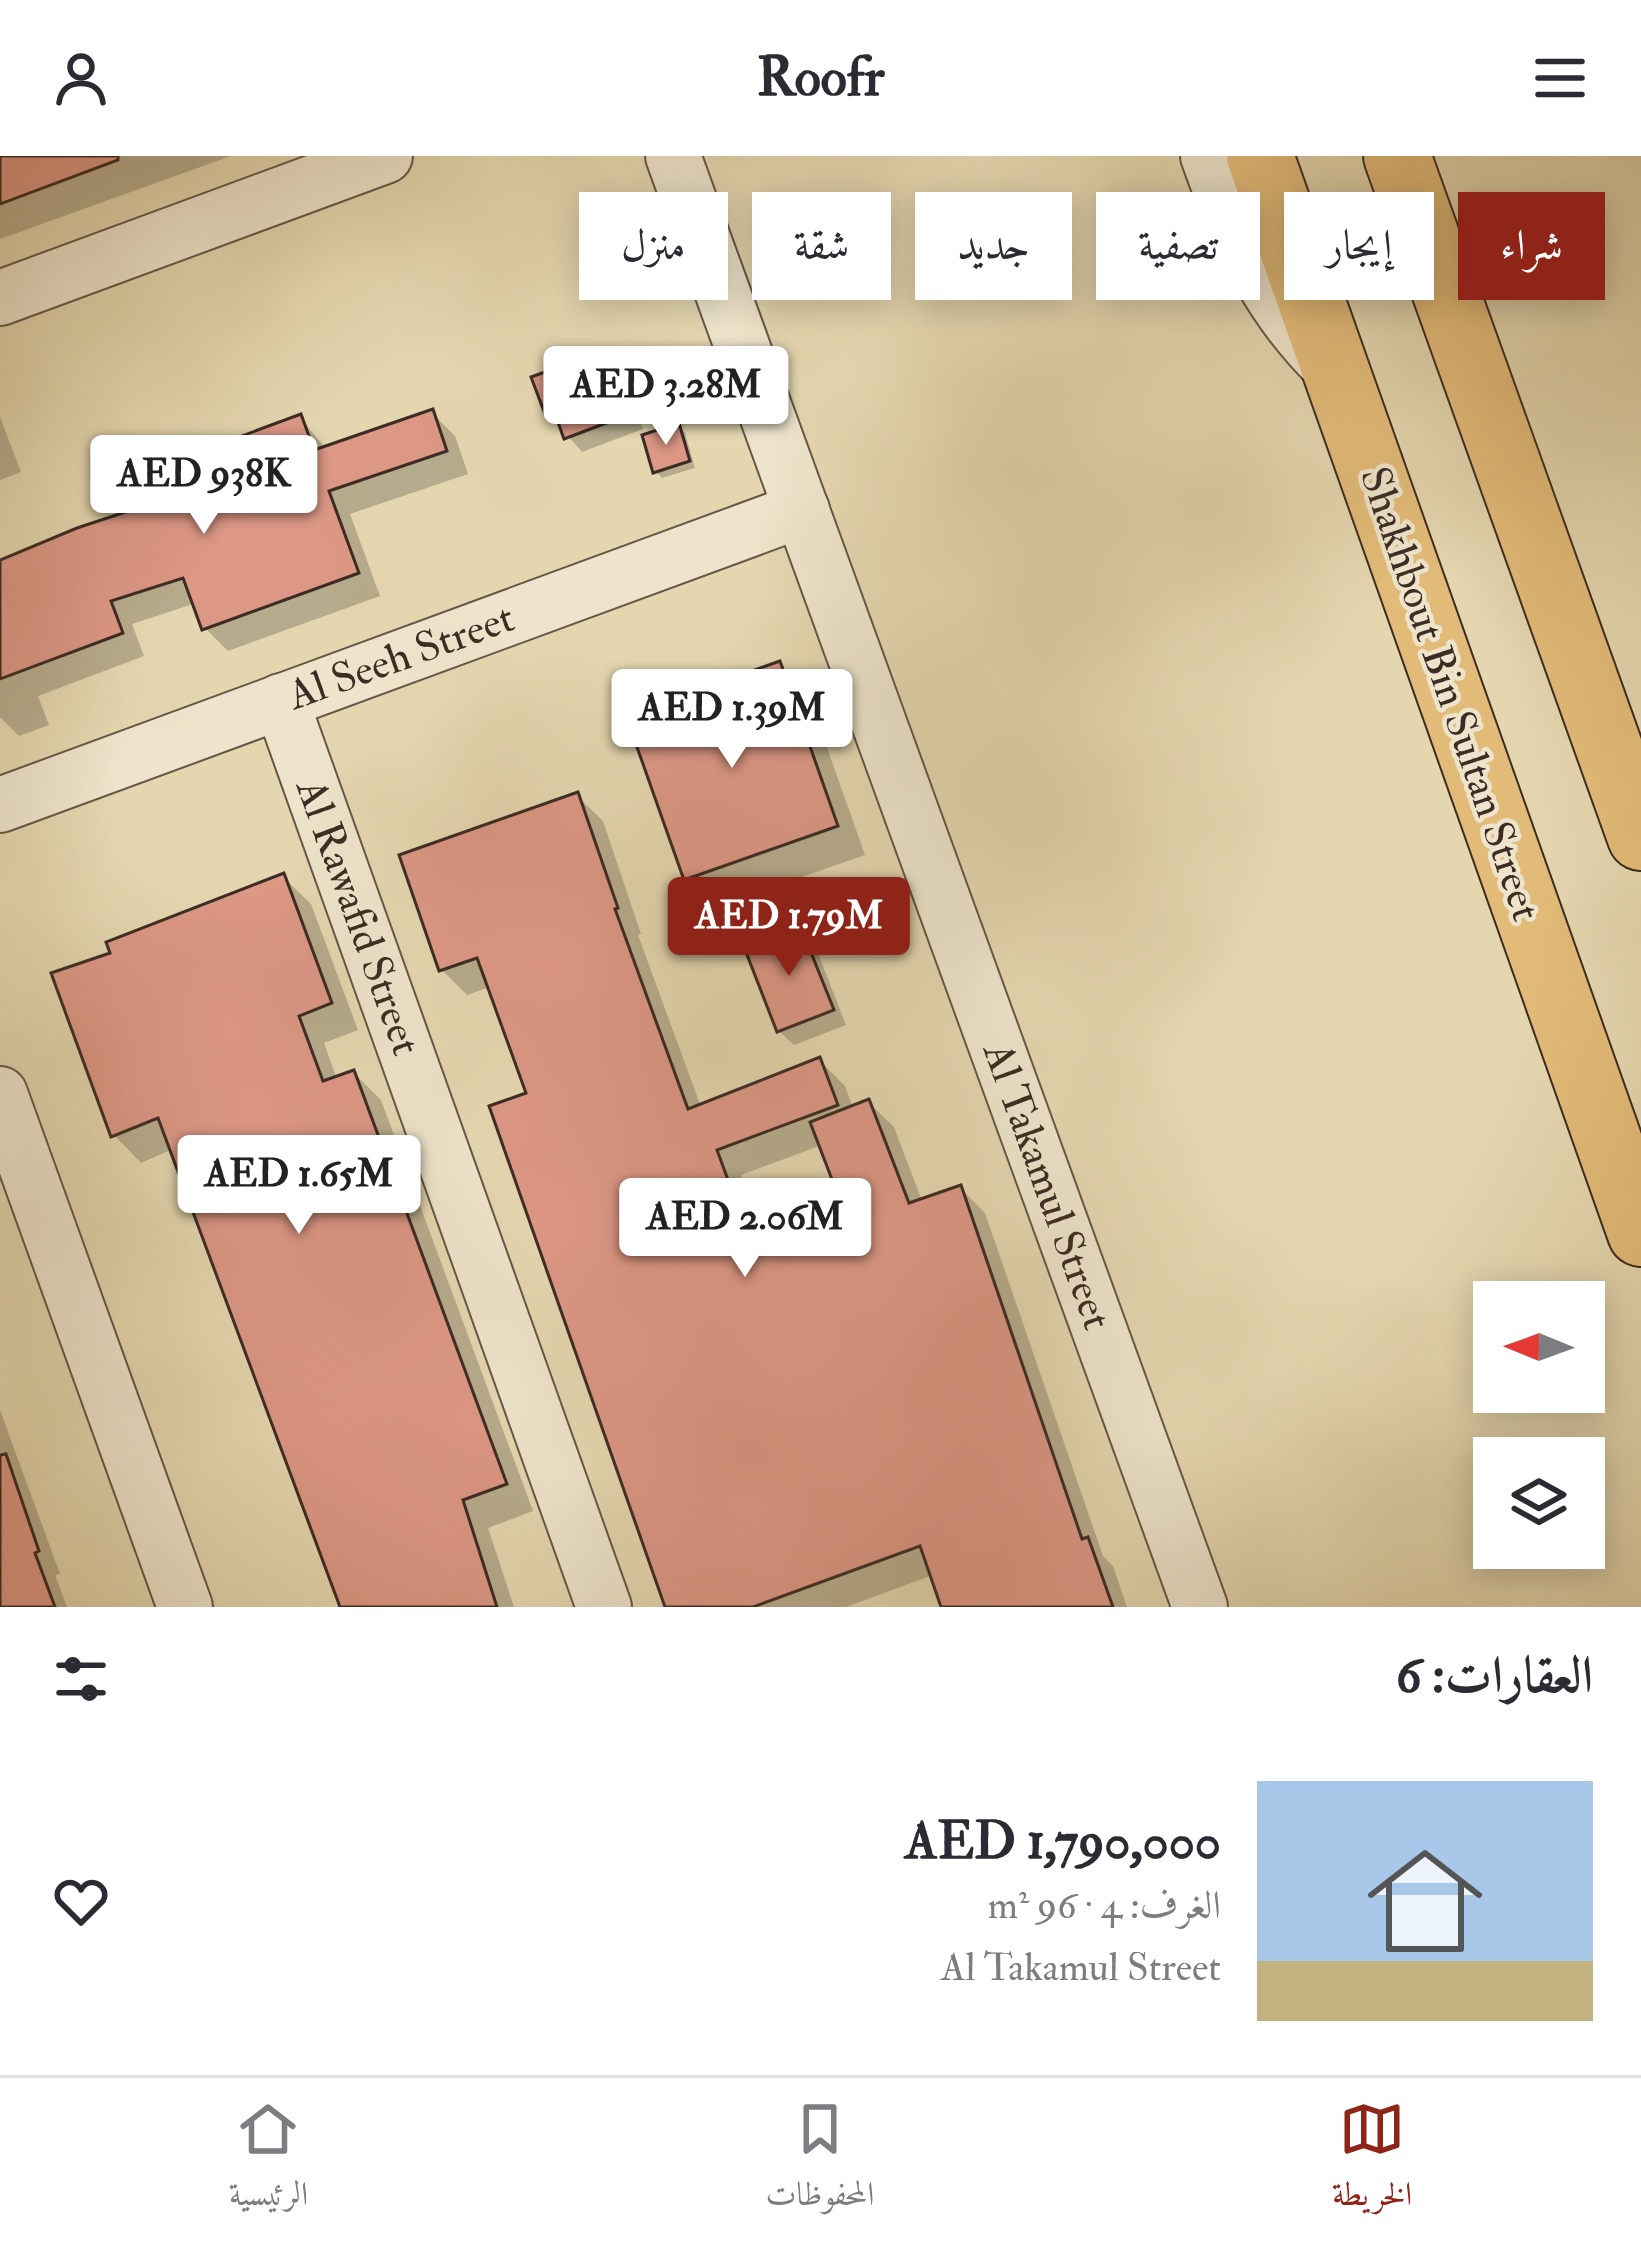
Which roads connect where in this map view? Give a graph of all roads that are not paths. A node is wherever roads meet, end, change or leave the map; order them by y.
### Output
1 (385, 156) edge
2 (673, 156) edge
3 (1208, 156) edge
4 (1260, 156) edge
5 (1397, 156) edge
6 (0, 298) edge
7 (1339, 376) junction
8 (802, 510) junction
9 (280, 701) junction
10 (0, 805) edge
11 (1641, 837) edge
12 (0, 1094) edge
13 (1641, 1233) edge
14 (184, 1607) edge
15 (604, 1607) edge
16 (1200, 1607) edge

1 - 6 street
2 - 8 street, Al Takamul Street
3 - 7 street
4 - 7 main road, Shakhbout Bin Sultan Street
5 - 11 main road
7 - 13 main road, Shakhbout Bin Sultan Street
8 - 9 street, Al Seeh Street
8 - 16 street, Al Takamul Street
9 - 10 street, Al Seeh Street
9 - 15 street, Al Rawafid Street
12 - 14 street

